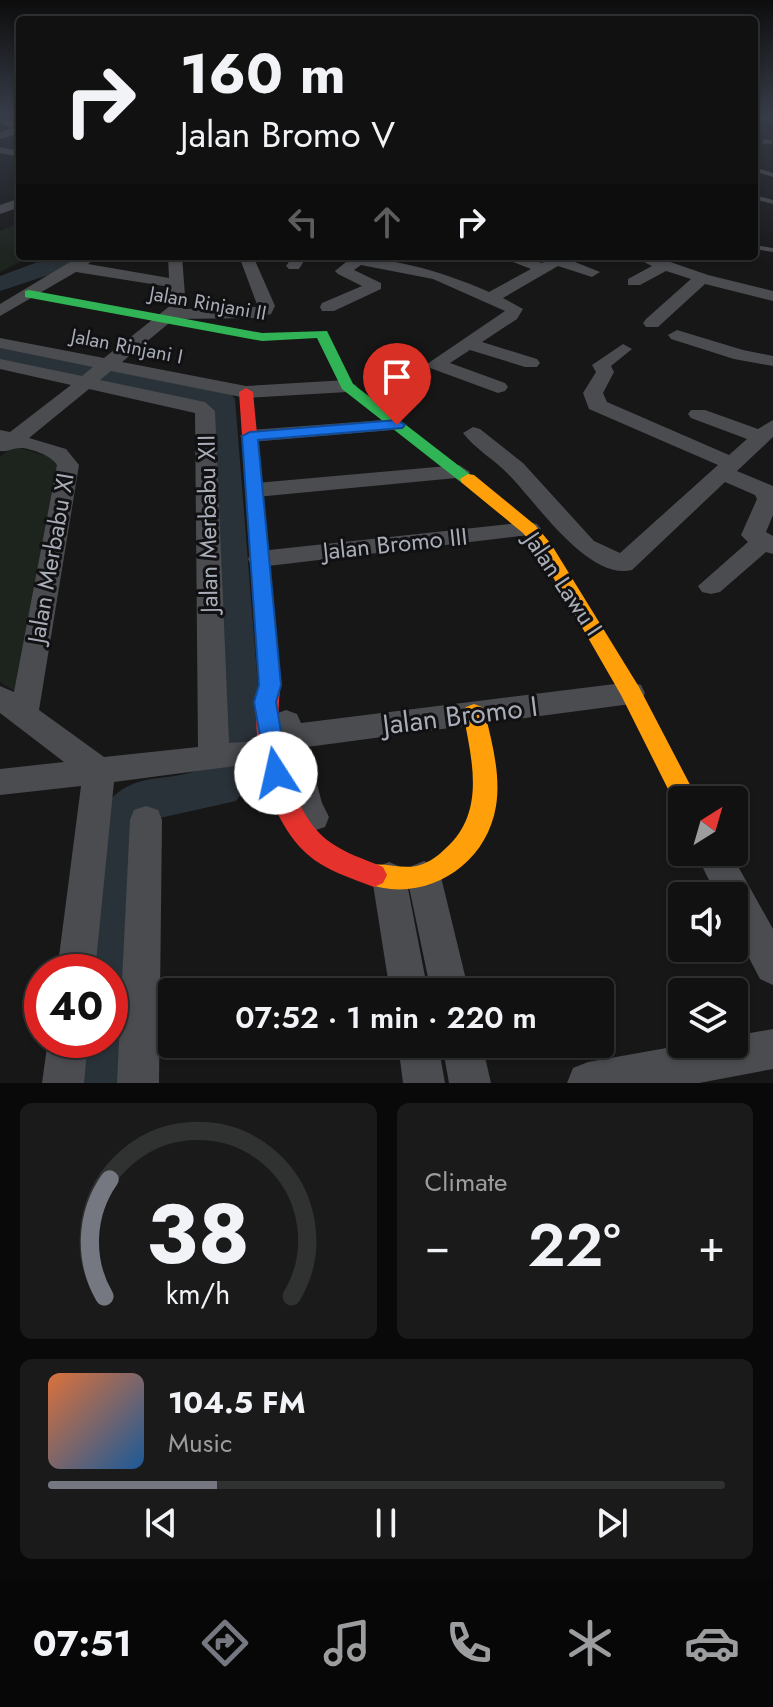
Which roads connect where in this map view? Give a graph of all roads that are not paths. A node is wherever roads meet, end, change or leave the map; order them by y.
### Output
1 (85, 260) edge
2 (175, 260) edge
3 (248, 260) edge
4 (359, 260) joint
5 (651, 260) edge
6 (555, 262) edge
7 (665, 265) junction
8 (75, 267) junction
9 (592, 272) dead end
10 (702, 278) junction
11 (634, 282) dead end
12 (178, 284) junction
13 (29, 294) junction
14 (773, 296) edge
15 (492, 297) junction
16 (328, 307) dead end
17 (0, 311) edge
18 (170, 316) junction
19 (652, 323) dead end
20 (677, 335) dead end
21 (0, 343) edge
22 (467, 343) junction
23 (623, 349) dead end
24 (773, 361) edge
25 (531, 363) dead end
26 (0, 364) edge
27 (99, 373) junction
28 (347, 386) junction
29 (498, 387) dead end
30 (246, 392) junction
31 (698, 414) dead end
32 (397, 425) junction
33 (767, 431) edge
34 (473, 433) dead end
35 (250, 436) junction
36 (4, 442) edge
37 (727, 468) junction
38 (459, 472) junction
39 (256, 490) junction
40 (529, 529) junction
41 (768, 544) edge
42 (260, 559) junction
43 (711, 586) dead end
44 (270, 685) joint
45 (631, 693) junction
46 (12, 706) edge
47 (474, 713) junction
48 (273, 747) junction
49 (221, 757) junction
50 (99, 771) junction
51 (0, 782) edge
52 (679, 786) edge
53 (146, 820) dead end
54 (719, 866) edge
55 (392, 875) junction
56 (78, 954) edge
57 (773, 966) edge
58 (407, 978) edge
59 (443, 978) edge
60 (773, 1049) edge
61 (66, 1058) edge
62 (420, 1058) edge
63 (465, 1058) edge
64 (63, 1083) edge
65 (138, 1083) edge
66 (424, 1083) edge
67 (470, 1083) edge
68 (588, 1083) edge

1 - 8 street
2 - 12 street
3 - 18 street
4 - 15 street
4 - 16 street
5 - 7 street
6 - 9 street
6 - 15 street
7 - 10 street
7 - 11 street
8 - 12 street
8 - 13 street
10 - 14 street
10 - 19 street
12 - 18 street
13 - 17 street
13 - 18 street, Jalan Rinjani II
15 - 22 street
18 - 27 street
18 - 28 street, Jalan Rinjani II
20 - 24 street
21 - 27 street, Jalan Rinjani I
22 - 25 street
22 - 29 street
23 - 37 street
26 - 27 street
27 - 30 street, Jalan Rinjani I
27 - 36 street
27 - 49 street, Jalan Merbabu XII
28 - 30 street, Jalan Rinjani I
28 - 32 street, Jalan Lawu I
30 - 35 street
31 - 33 street
32 - 35 street
32 - 38 street, Jalan Lawu I
33 - 37 street
34 - 37 street
35 - 39 street
36 - 46 street, Jalan Merbabu XI
37 - 41 street
38 - 39 street
38 - 40 street, Jalan Lawu I
39 - 42 street
40 - 42 street, Jalan Bromo III
40 - 45 street, Jalan Lawu I
41 - 43 street
42 - 44 street
44 - 48 street
45 - 47 street, Jalan Bromo I
45 - 52 street, Jalan Lawu I
46 - 50 street
47 - 48 street, Jalan Bromo I
47 - 55 street
48 - 49 street, Jalan Bromo I
48 - 55 street
49 - 50 street, Jalan Bromo I
50 - 51 street, Jalan Bromo I
50 - 56 street
53 - 65 street
54 - 57 street
55 - 58 street
55 - 59 street
60 - 68 street
61 - 64 street
62 - 66 street
63 - 67 street

